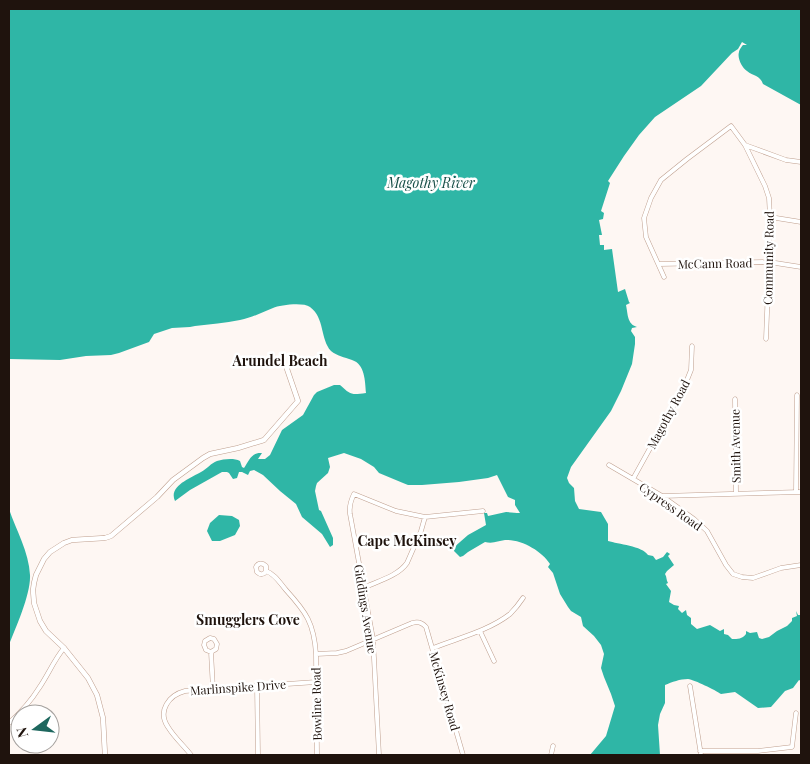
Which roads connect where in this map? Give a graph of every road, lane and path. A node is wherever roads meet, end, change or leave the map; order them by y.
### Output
1 (745, 146) junction
2 (801, 162) edge
3 (770, 217) junction
4 (801, 222) edge
5 (769, 262) junction
6 (659, 264) junction
7 (801, 267) edge
8 (664, 277) dead end
9 (766, 339) dead end
10 (692, 346) dead end
11 (287, 369) dead end
12 (797, 395) dead end
13 (735, 399) dead end
14 (609, 465) dead end
15 (633, 479) junction
16 (796, 492) junction
17 (801, 492) edge
18 (736, 493) junction
19 (662, 496) junction
20 (483, 511) dead end
21 (425, 516) junction
22 (801, 565) edge
23 (266, 570) dead end
24 (363, 588) junction
25 (523, 598) dead end
26 (480, 631) junction
27 (373, 639) junction
28 (64, 648) junction
29 (433, 648) junction
30 (211, 652) dead end
31 (316, 654) junction
32 (494, 662) dead end
33 (316, 682) junction
34 (257, 686) junction
35 (690, 686) dead end
36 (213, 689) junction
37 (796, 713) dead end
38 (9, 724) edge
39 (553, 746) dead end
40 (701, 753) edge
41 (105, 755) edge
42 (191, 755) edge
43 (258, 755) edge
44 (317, 755) edge
45 (379, 755) edge
46 (463, 755) edge
47 (551, 755) edge

1 - 2 street
1 - 3 street, Community Road
1 - 6 street, Community Road
3 - 4 street
3 - 5 street, Community Road
5 - 6 street, McCann Road
5 - 7 street, McCann Road
5 - 9 street, Community Road
6 - 8 street
10 - 15 street, Magothy Road
11 - 28 street
12 - 16 street
13 - 18 street, Smith Avenue
14 - 15 street, Cypress Road
15 - 19 street, Cypress Road
16 - 17 street
16 - 18 street
18 - 19 street
19 - 22 street, Cypress Road
20 - 21 street
21 - 24 street
21 - 24 street, Giddings Avenue
23 - 31 street, Bowline Road
24 - 27 street, Giddings Avenue
25 - 26 street
26 - 29 street
26 - 32 street
27 - 29 street, McKinsey Road
27 - 31 street
27 - 45 street, Giddings Avenue
28 - 38 street
28 - 41 street
29 - 46 street, McKinsey Road
30 - 36 street
31 - 33 street, Bowline Road
33 - 34 street, Marlinspike Drive
33 - 44 street, Bowline Road
34 - 36 street, Marlinspike Drive
34 - 43 street
35 - 40 street
36 - 42 street, Marlinspike Drive
37 - 40 street
39 - 47 street

